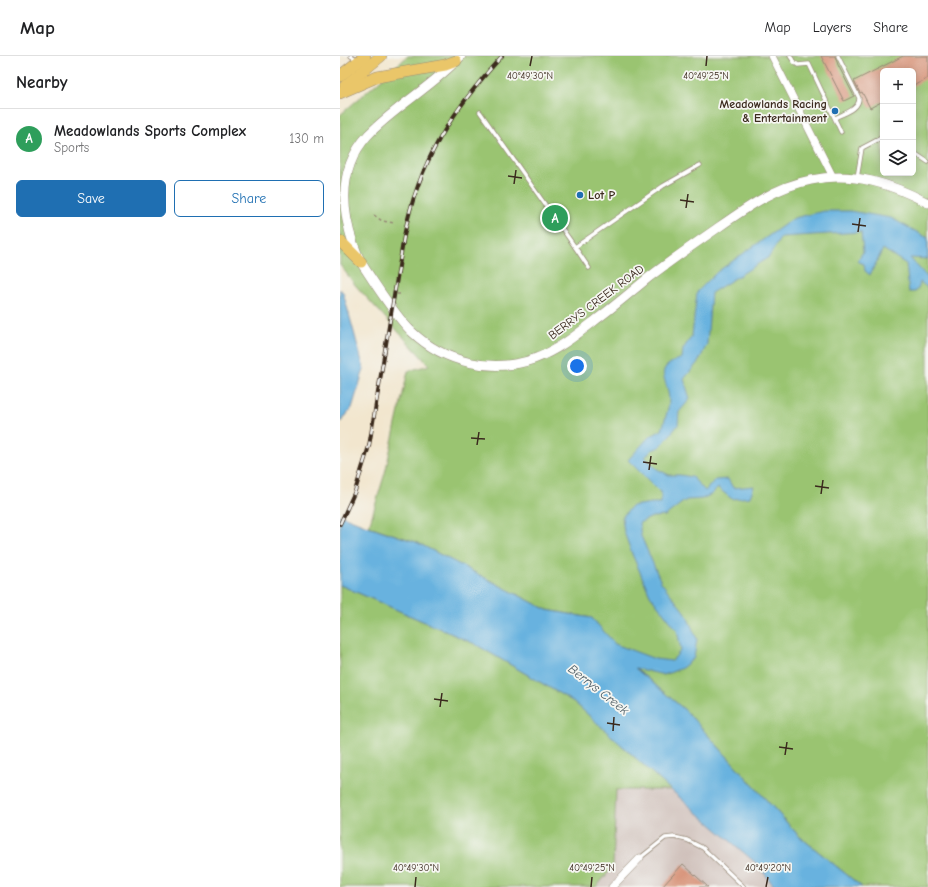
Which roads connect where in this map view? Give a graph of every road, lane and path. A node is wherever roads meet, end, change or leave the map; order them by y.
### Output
1 (381, 56) edge
2 (772, 56) edge
3 (790, 56) edge
4 (838, 56) edge
5 (358, 58) edge
6 (459, 58) edge
7 (340, 76) edge
8 (340, 91) edge
9 (480, 112) dead end
10 (835, 118) junction
11 (841, 132) dead end
12 (880, 139) edge
13 (916, 154) edge
14 (928, 162) edge
15 (700, 165) dead end
16 (833, 177) junction
17 (858, 178) junction
18 (928, 203) edge
19 (374, 215) dead end
20 (395, 223) dead end
21 (340, 241) edge
22 (575, 247) junction
23 (361, 262) junction
24 (589, 268) dead end
25 (397, 294) dead end
26 (401, 294) dead end
27 (640, 858) joint
28 (612, 887) edge
29 (744, 887) edge

1 - 8 main road
2 - 16 street
3 - 10 lane
4 - 10 lane
5 - 7 main road
6 - 8 main road
6 - 23 street, BERRYS CREEK ROAD
9 - 22 lane
10 - 11 lane
12 - 17 lane
13 - 14 lane
15 - 22 lane
16 - 17 street, BERRYS CREEK ROAD
16 - 23 street, BERRYS CREEK ROAD
17 - 18 street, BERRYS CREEK ROAD
19 - 20 path
21 - 23 main road
22 - 24 lane
25 - 26 path
27 - 28 street
27 - 29 lane

